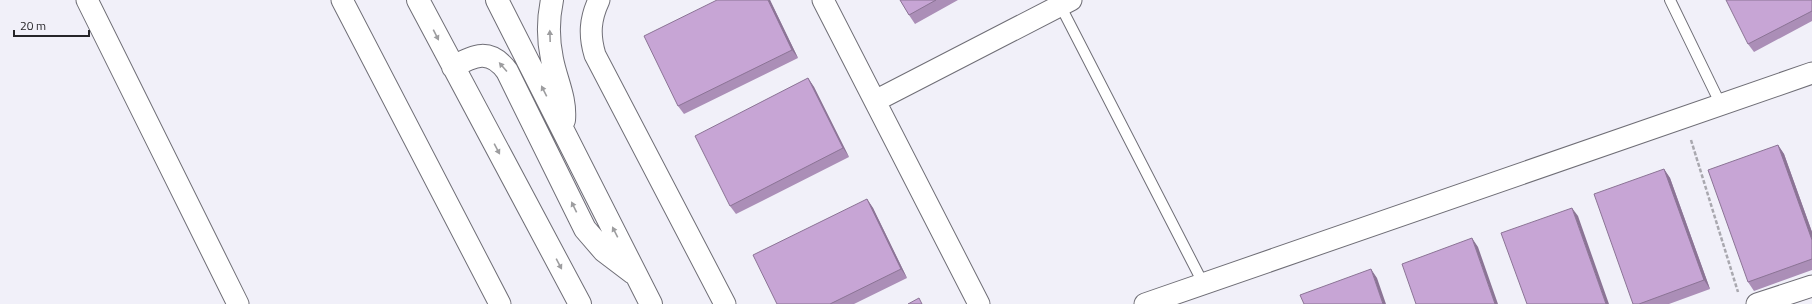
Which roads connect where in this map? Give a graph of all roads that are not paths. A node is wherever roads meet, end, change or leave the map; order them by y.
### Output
1 (87, 0) edge
2 (342, 0) edge
3 (496, 0) edge
4 (552, 0) edge
5 (599, 0) edge
6 (823, 0) edge
7 (1670, 0) edge
8 (420, 1) edge
9 (1065, 3) edge
10 (453, 67) junction
11 (1812, 74) edge
12 (875, 101) junction
13 (1721, 105) junction
14 (564, 129) junction
15 (637, 276) junction
16 (1203, 283) junction
17 (1812, 286) edge
18 (1748, 300) edge
19 (238, 304) edge
20 (500, 304) edge
21 (580, 304) edge
22 (651, 304) edge
23 (725, 304) edge
24 (979, 304) edge
25 (1145, 304) edge

1 - 19 street
2 - 20 street
14 -> 3 street
14 -> 4 street
5 - 23 street
6 - 12 street
7 - 13 lane
8 -> 10 street
9 - 12 street
9 - 16 lane
15 -> 10 street
10 -> 21 street
11 - 13 street
12 - 24 street
13 - 16 street
15 -> 14 street
15 - 22 street
16 - 25 street
17 - 18 street

